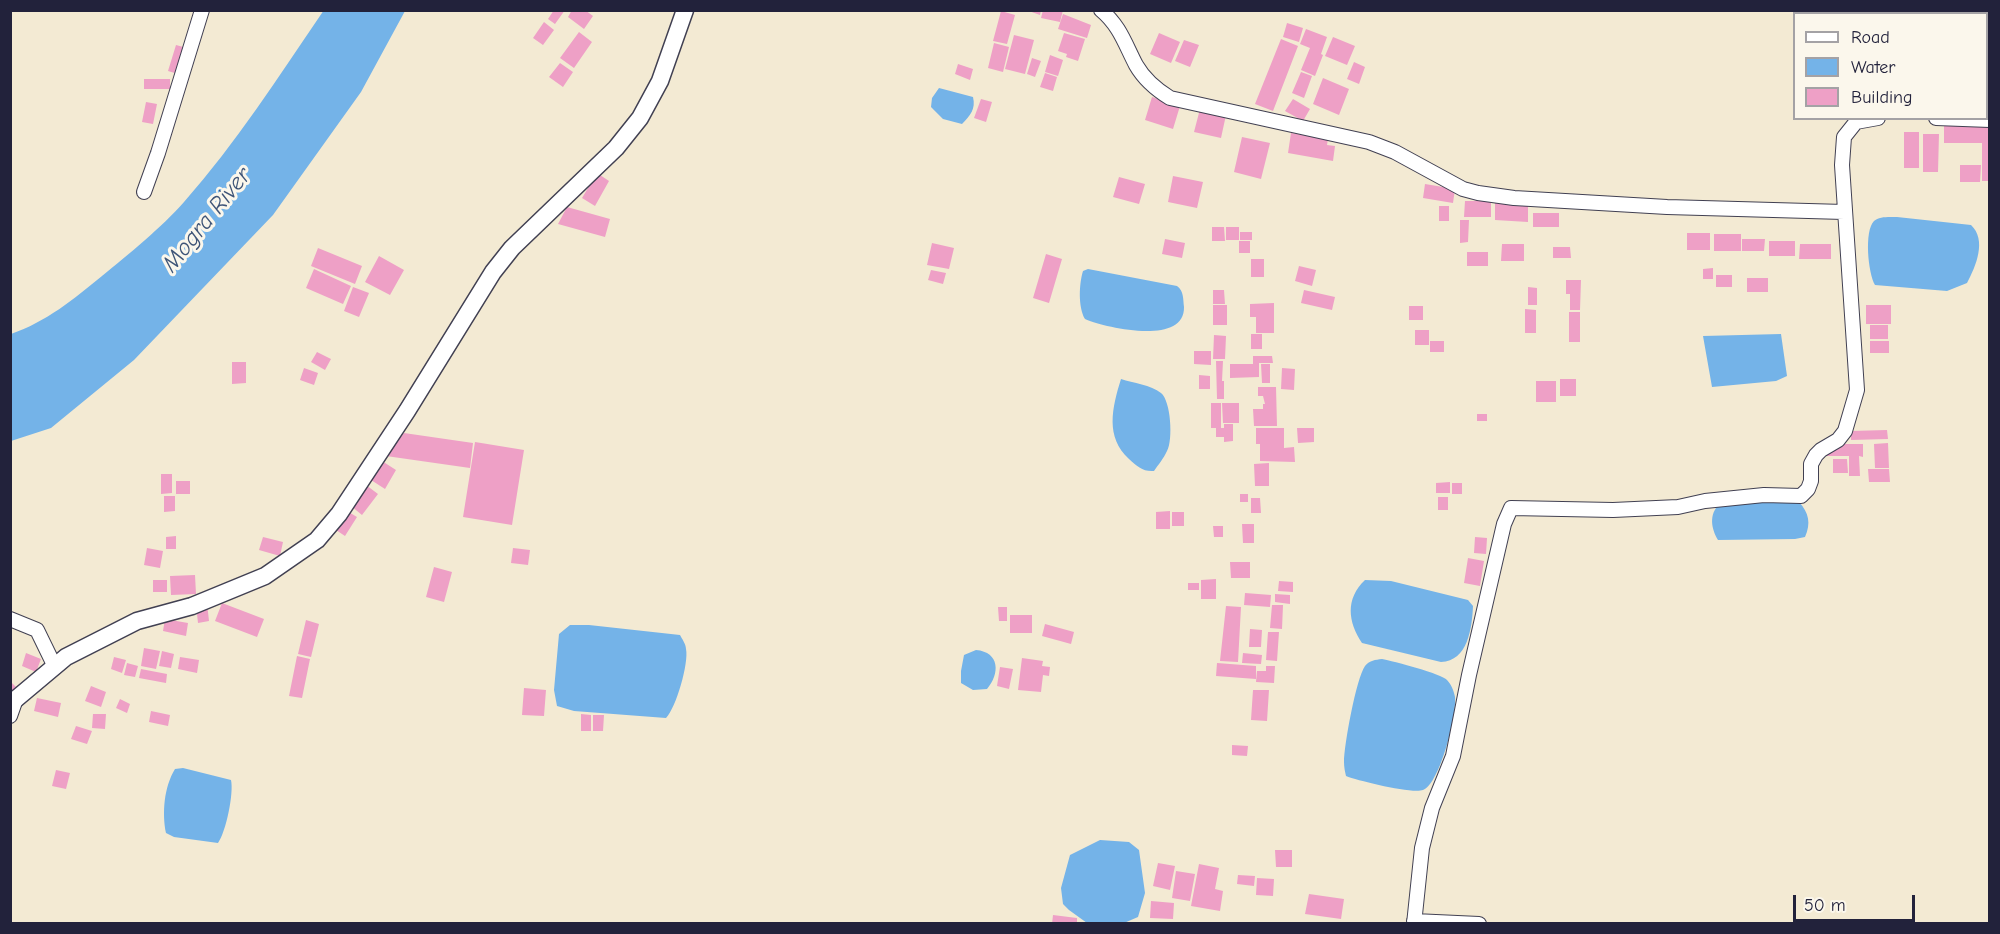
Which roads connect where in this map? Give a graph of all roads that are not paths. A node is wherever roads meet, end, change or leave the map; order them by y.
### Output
1 (202, 10) edge
2 (685, 10) edge
3 (1101, 10) edge
4 (1867, 120) edge
5 (144, 192) dead end
6 (1844, 212) junction
7 (10, 619) edge
8 (54, 667) junction
9 (13, 702) edge
10 (10, 716) edge
11 (1414, 922) edge
12 (1479, 924) edge

1 - 5 street
2 - 8 street
3 - 6 street
4 - 6 street
6 - 11 street
7 - 8 street
8 - 9 street
9 - 10 street
11 - 12 street

